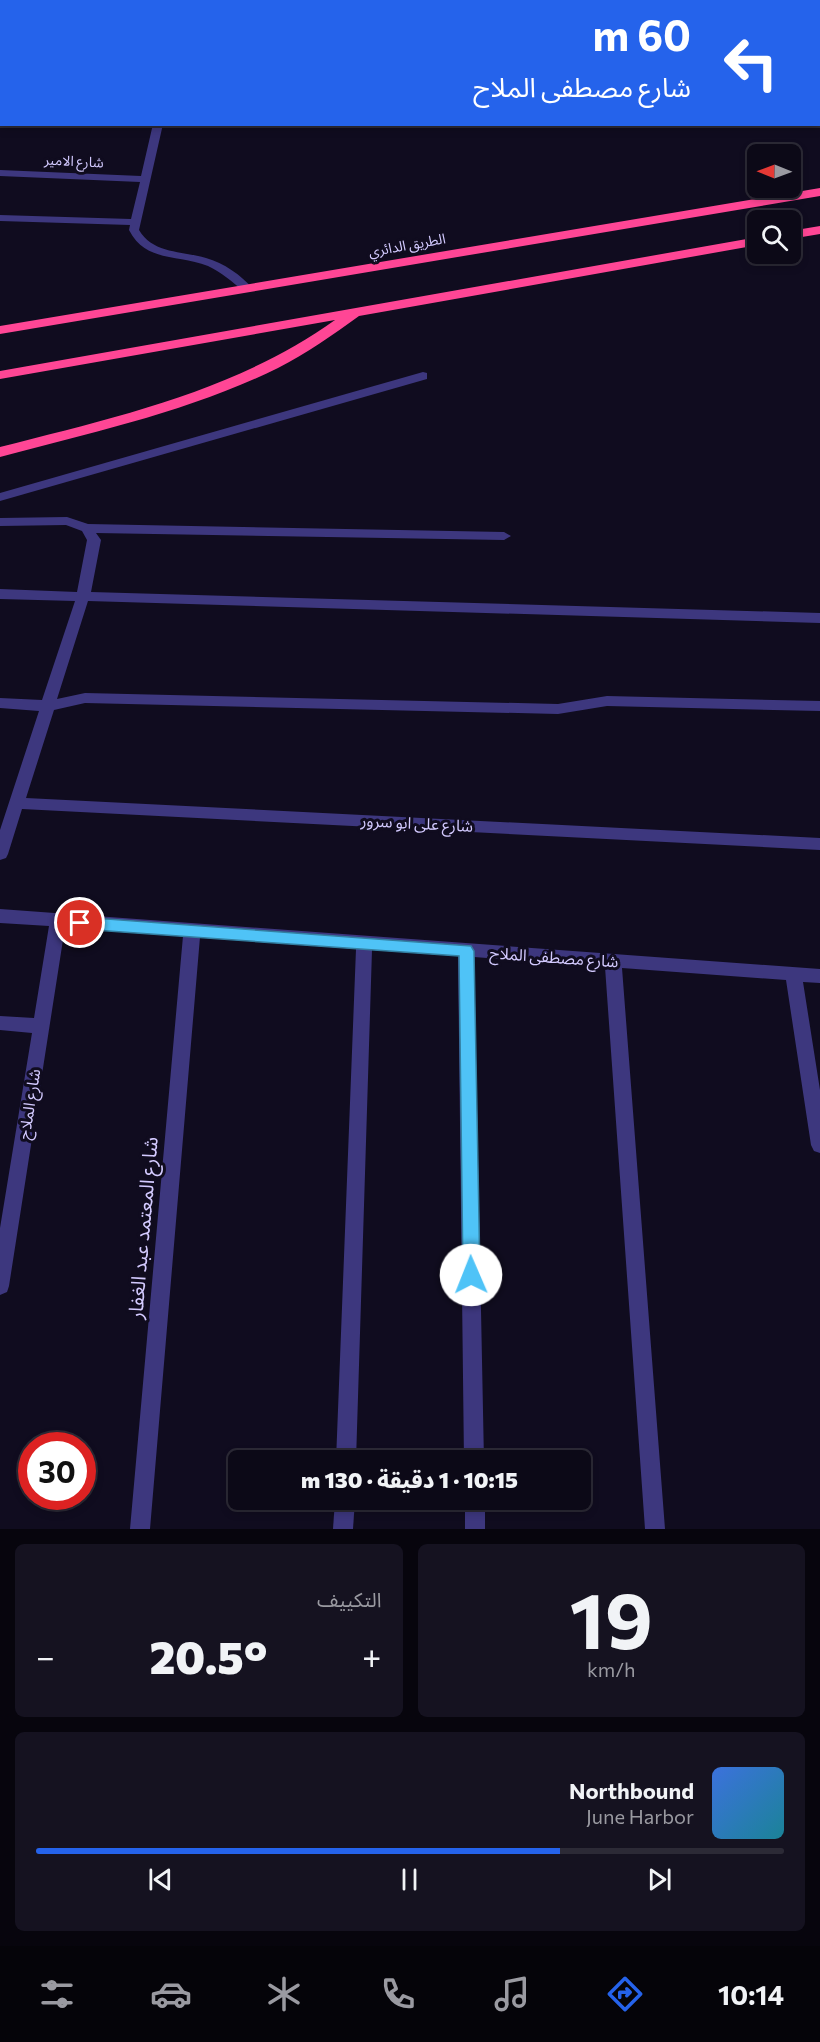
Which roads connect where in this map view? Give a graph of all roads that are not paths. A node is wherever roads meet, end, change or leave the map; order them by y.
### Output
1 (158, 126) edge
2 (0, 173) edge
3 (146, 179) junction
4 (820, 192) edge
5 (0, 218) edge
6 (135, 222) junction
7 (820, 230) edge
8 (801, 233) edge
9 (747, 243) edge
10 (247, 289) junction
11 (357, 311) junction
12 (0, 330) edge
13 (0, 375) edge
14 (423, 376) dead end
15 (0, 452) edge
16 (0, 497) edge
17 (0, 522) edge
18 (87, 528) junction
19 (504, 536) dead end
20 (0, 594) edge
21 (83, 596) junction
22 (820, 618) edge
23 (0, 703) edge
24 (48, 706) junction
25 (820, 706) edge
26 (15, 803) junction
27 (5, 824) edge
28 (820, 844) edge
29 (0, 854) edge
30 (0, 916) edge
31 (58, 921) junction
32 (192, 931) junction
33 (364, 943) junction
34 (466, 951) junction
35 (613, 962) junction
36 (793, 974) junction
37 (820, 976) edge
38 (0, 1023) edge
39 (41, 1026) junction
40 (820, 1145) edge
41 (0, 1287) edge
42 (346, 1450) edge
43 (474, 1450) edge
44 (345, 1510) edge
45 (475, 1510) edge
46 (140, 1529) edge
47 (344, 1529) edge
48 (476, 1529) edge
49 (656, 1529) edge

1 - 3 street
2 - 3 street, شارع الامير
3 - 6 street
4 - 10 highway, الطريق الدائري
5 - 6 street
6 - 10 street
7 - 8 highway
9 - 11 highway
10 - 12 highway, الطريق الدائري
11 - 13 highway
11 - 15 highway
14 - 16 street
17 - 18 street
18 - 19 street
18 - 21 street
20 - 21 street
21 - 22 street
21 - 24 street
23 - 24 street
24 - 25 street
24 - 26 street
26 - 27 street
26 - 28 street, شارع على ابو سرور
27 - 29 street
30 - 31 street, شارع مصطفى الملاح
31 - 32 street, شارع مصطفى الملاح
31 - 39 street, شارع الملاح
32 - 33 street, شارع مصطفى الملاح
32 - 46 street, شارع المعتمد عبد الغفار
33 - 34 street, شارع مصطفى الملاح
33 - 42 street
34 - 35 street, شارع مصطفى الملاح
34 - 43 street
35 - 36 street, شارع مصطفى الملاح
35 - 49 street
36 - 37 street, شارع مصطفى الملاح
36 - 40 street
38 - 39 street
39 - 41 street, شارع الملاح
44 - 47 street
45 - 48 street

